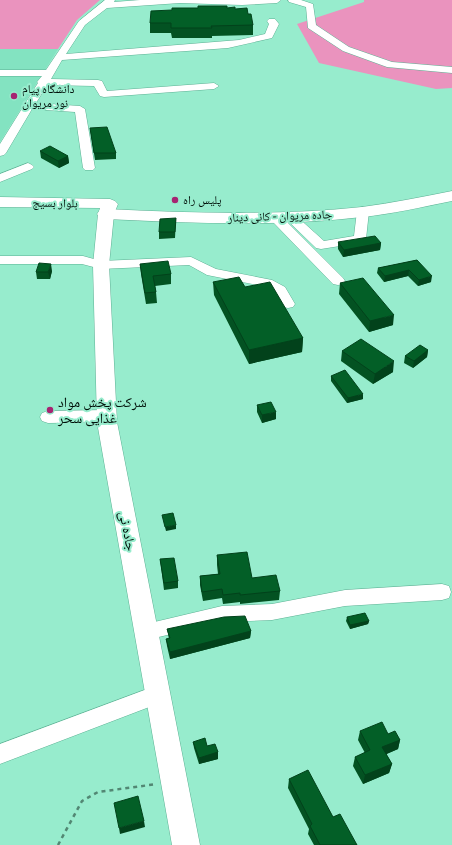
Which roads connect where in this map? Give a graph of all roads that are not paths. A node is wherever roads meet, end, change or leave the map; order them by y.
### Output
1 (277, 0) edge
2 (292, 0) edge
3 (108, 2) edge
4 (272, 20) dead end
5 (59, 56) junction
6 (452, 70) edge
7 (0, 73) edge
8 (45, 78) junction
9 (214, 86) dead end
10 (28, 106) junction
11 (0, 153) edge
12 (28, 167) dead end
13 (89, 168) dead end
14 (0, 178) edge
15 (452, 189) edge
16 (452, 196) edge
17 (0, 202) edge
18 (108, 209) junction
19 (0, 212) edge
20 (363, 212) junction
21 (283, 217) junction
22 (0, 260) edge
23 (101, 265) junction
24 (338, 281) dead end
25 (288, 304) dead end
26 (107, 416) junction
27 (48, 417) dead end
28 (442, 592) dead end
29 (146, 632) junction
30 (158, 694) junction
31 (0, 754) edge
32 (186, 845) edge

1 - 3 street
2 - 6 street
3 - 5 street
4 - 5 street
5 - 8 street
7 - 8 street
8 - 9 street
8 - 10 street
10 - 11 street
10 - 13 street
12 - 14 street
15 - 18 highway
16 - 20 highway, جاده مریوان - کانی دینار
17 - 18 main road, بلوار بسیج
18 - 19 main road, بلوار بسیج
18 - 21 highway, جاده مریوان - کانی دینار
18 - 23 main road, جاده نی
20 - 21 highway, جاده مریوان - کانی دینار
20 - 21 street
21 - 24 street
22 - 23 street
23 - 25 street
23 - 26 main road, جاده نی
26 - 27 street
26 - 29 main road, جاده نی
28 - 29 street
29 - 30 main road, جاده نی
30 - 31 street
30 - 32 main road, جاده نی

